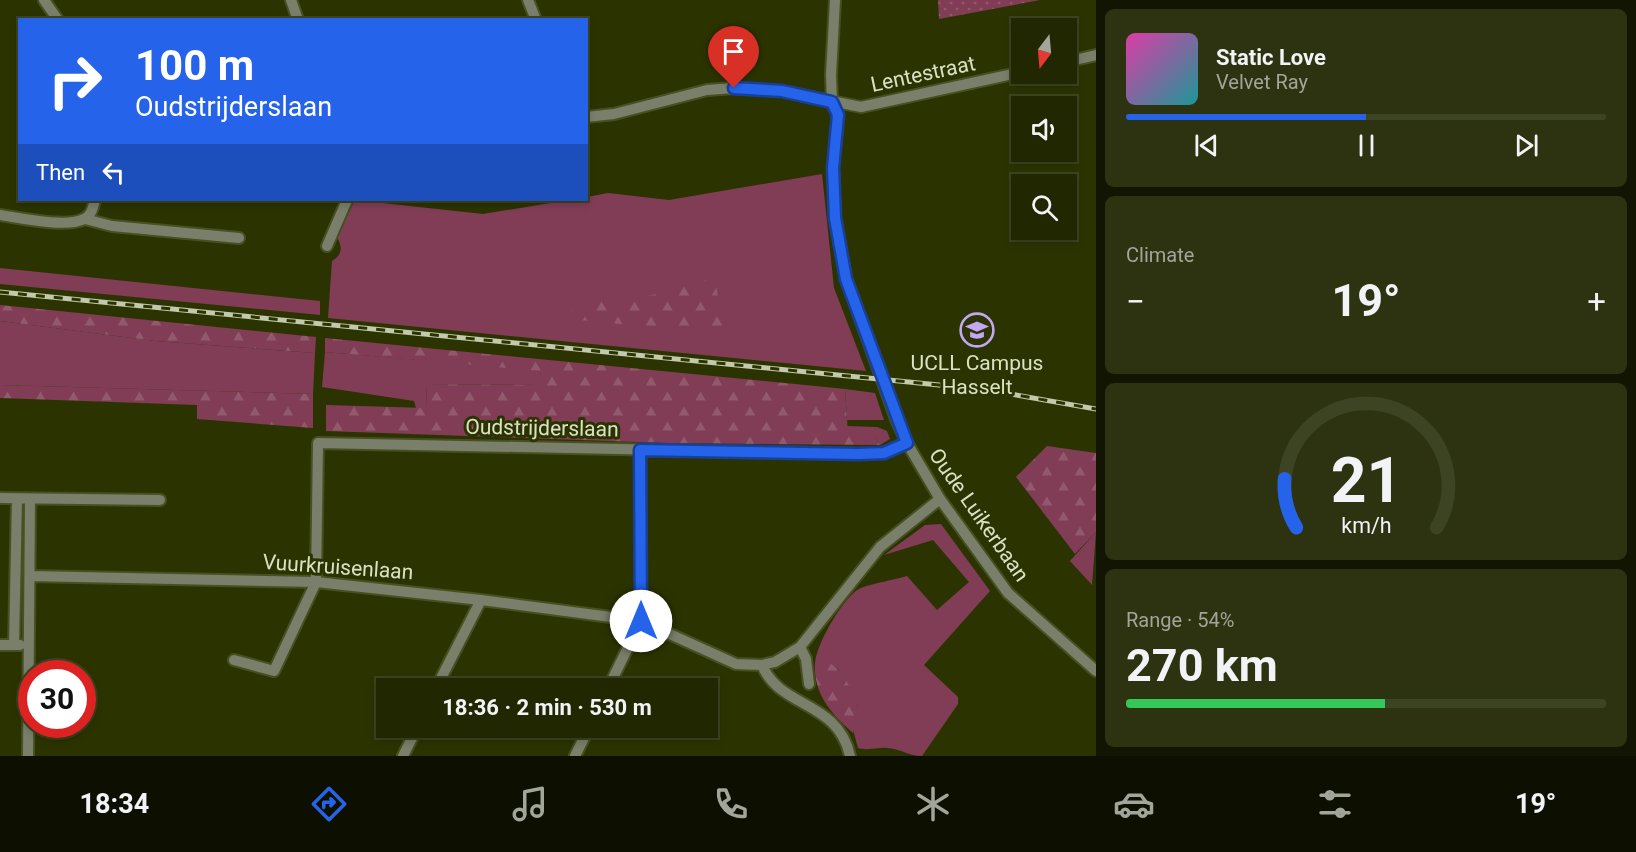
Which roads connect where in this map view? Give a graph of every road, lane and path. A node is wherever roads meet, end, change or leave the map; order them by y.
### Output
1 (44, 0) edge
2 (291, 0) edge
3 (528, 0) edge
4 (835, 0) edge
5 (57, 18) edge
6 (297, 18) edge
7 (535, 18) edge
8 (1096, 55) edge
9 (1077, 59) edge
10 (1011, 74) edge
11 (832, 102) junction
12 (588, 117) edge
13 (95, 201) edge
14 (347, 201) edge
15 (0, 215) edge
16 (85, 219) junction
17 (239, 238) dead end
18 (327, 246) dead end
19 (907, 443) junction
20 (640, 450) junction
21 (0, 498) edge
22 (17, 499) junction
23 (940, 499) junction
24 (30, 500) junction
25 (160, 500) dead end
26 (30, 576) junction
27 (316, 582) junction
28 (481, 600) junction
29 (641, 621) junction
30 (0, 645) edge
31 (14, 645) junction
32 (29, 645) junction
33 (800, 647) junction
34 (234, 660) dead end
35 (762, 665) junction
36 (1096, 671) edge
37 (441, 678) edge
38 (613, 678) edge
39 (808, 684) dead end
40 (412, 738) edge
41 (584, 738) edge
42 (28, 756) edge
43 (403, 756) edge
44 (575, 756) edge
45 (850, 756) edge

1 - 5 street
2 - 6 street
3 - 7 street
4 - 11 street, Oude Luikerbaan
8 - 9 street
10 - 11 street, Lentestraat
11 - 12 street, Lentestraat
11 - 19 street, Oude Luikerbaan
13 - 16 street
14 - 18 street
15 - 16 street
16 - 17 street
19 - 20 street, Oudstrijderslaan
19 - 23 street, Oude Luikerbaan
20 - 27 street, Oudstrijderslaan
20 - 29 street
21 - 22 street
22 - 24 street
22 - 31 street
23 - 33 street
23 - 36 street, Oude Luikerbaan
24 - 25 street
24 - 26 street
26 - 27 street, Vuurkruisenlaan
26 - 32 street
27 - 28 street, Vuurkruisenlaan
27 - 34 street
28 - 29 street, Vuurkruisenlaan
28 - 37 street
29 - 35 street, Vuurkruisenlaan
29 - 38 street
30 - 31 street
31 - 32 street
32 - 42 street
33 - 35 street
33 - 39 street
35 - 45 street
40 - 43 street
41 - 44 street

